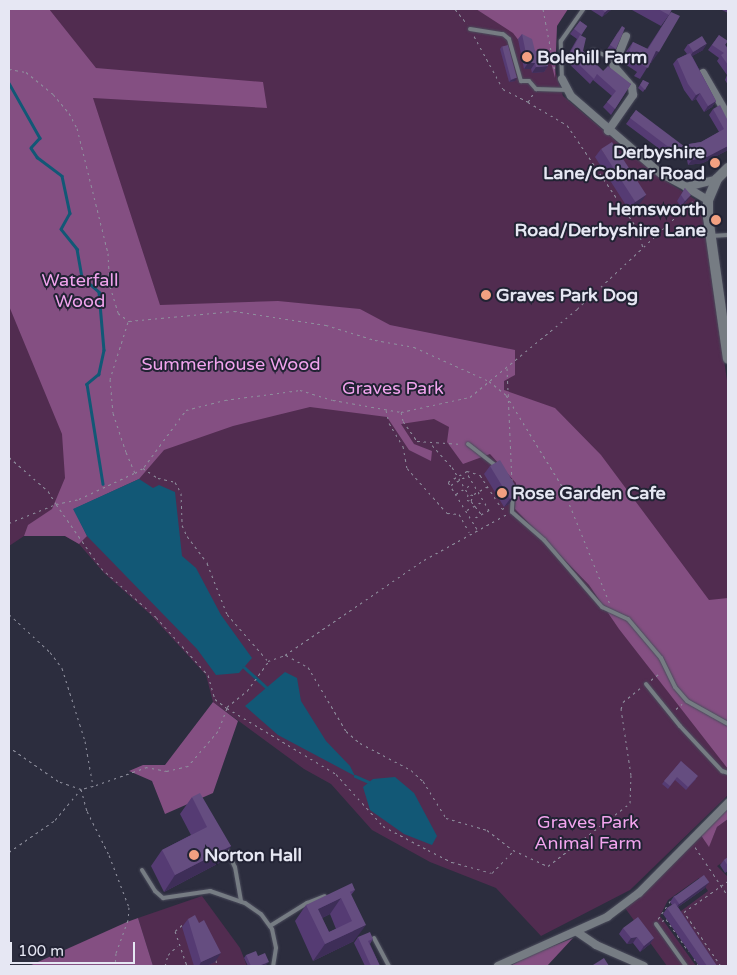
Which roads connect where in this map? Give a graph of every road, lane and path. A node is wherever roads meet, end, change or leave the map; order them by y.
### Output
1 (455, 9) edge
2 (543, 9) edge
3 (583, 9) edge
4 (470, 29) junction
5 (626, 36) edge
6 (593, 50) dead end
7 (615, 60) junction
8 (9, 69) edge
9 (703, 72) edge
10 (562, 79) junction
11 (536, 89) junction
12 (568, 90) junction
13 (725, 101) edge
14 (528, 102) junction
15 (728, 116) edge
16 (608, 131) junction
17 (594, 155) dead end
18 (591, 157) junction
19 (728, 168) edge
20 (718, 179) junction
21 (686, 187) junction
22 (698, 195) junction
23 (708, 200) junction
24 (632, 212) dead end
25 (629, 215) junction
26 (728, 235) edge
27 (709, 236) junction
28 (643, 248) junction
29 (723, 294) edge
30 (128, 321) junction
31 (728, 359) edge
32 (507, 367) junction
33 (489, 381) junction
34 (506, 395) junction
35 (385, 409) junction
36 (401, 412) junction
37 (431, 444) junction
38 (468, 444) joint
39 (9, 457) edge
40 (143, 468) junction
41 (500, 470) edge
42 (135, 473) junction
43 (457, 476) junction
44 (460, 480) junction
45 (473, 484) junction
46 (508, 484) edge
47 (450, 485) junction
48 (490, 485) dead end
49 (487, 487) junction
50 (465, 489) junction
51 (478, 492) junction
52 (513, 492) junction
53 (456, 494) junction
54 (468, 494) junction
55 (473, 495) junction
56 (466, 499) junction
57 (471, 501) junction
58 (484, 501) junction
59 (461, 502) junction
60 (56, 504) junction
61 (474, 505) junction
62 (512, 509) junction
63 (466, 511) junction
64 (481, 514) junction
65 (472, 520) junction
66 (9, 522) edge
67 (477, 530) junction
68 (470, 533) junction
69 (613, 612) junction
70 (9, 614) edge
71 (285, 655) junction
72 (268, 662) junction
73 (646, 684) dead end
74 (687, 701) junction
75 (227, 708) junction
76 (621, 709) dead end
77 (670, 713) junction
78 (728, 724) edge
79 (9, 746) edge
80 (728, 774) edge
81 (93, 786) junction
82 (81, 788) junction
83 (728, 803) edge
84 (690, 839) junction
85 (218, 842) edge
86 (513, 850) junction
87 (9, 852) edge
88 (142, 870) dead end
89 (728, 881) edge
90 (721, 886) junction
91 (334, 893) edge
92 (728, 896) edge
93 (672, 899) edge
94 (242, 901) junction
95 (676, 912) edge
96 (684, 912) junction
97 (671, 916) edge
98 (666, 919) junction
99 (189, 922) edge
100 (656, 924) junction
101 (270, 926) junction
102 (577, 932) junction
103 (374, 938) edge
104 (178, 945) junction
105 (213, 954) edge
106 (704, 958) edge
107 (696, 964) junction
108 (116, 966) edge
109 (165, 966) edge
110 (187, 966) edge
111 (217, 966) edge
112 (273, 966) edge
113 (389, 966) edge
114 (498, 966) edge
115 (644, 966) edge
116 (686, 966) edge
117 (698, 966) edge
118 (721, 966) edge

1 - 4 path
2 - 10 path
3 - 10 lane
4 - 11 lane
4 - 14 path
5 - 7 street
6 - 7 lane
7 - 16 street
8 - 30 path
9 - 13 street
10 - 12 street
11 - 12 lane
11 - 14 path
12 - 16 street
13 - 15 street
14 - 18 path
16 - 21 street
17 - 18 path
18 - 25 path
19 - 20 street
20 - 21 street
20 - 23 street
21 - 22 street
22 - 23 street
22 - 28 path
23 - 27 street
24 - 25 path
25 - 28 path
26 - 27 lane
27 - 29 street
28 - 32 path
29 - 31 street
30 - 33 path
30 - 42 path
32 - 33 path
32 - 34 path
33 - 34 path
33 - 36 path
34 - 52 path
34 - 69 path
35 - 36 path
35 - 40 path
35 - 68 path
36 - 37 path
37 - 38 path
37 - 43 path
38 - 41 lane
39 - 60 path
40 - 42 path
40 - 72 path
42 - 60 path
43 - 44 path
43 - 47 path
43 - 49 path
44 - 45 path
44 - 47 path
44 - 50 path
45 - 50 path
45 - 51 path
46 - 52 lane
47 - 53 path
48 - 49 path
49 - 51 path
49 - 62 path
50 - 53 path
50 - 54 path
51 - 55 path
51 - 58 path
52 - 62 lane
53 - 59 path
54 - 55 path
54 - 56 path
55 - 57 path
56 - 57 path
56 - 59 path
57 - 61 path
58 - 61 path
58 - 64 path
59 - 63 path
60 - 66 path
60 - 75 path
61 - 63 path
61 - 64 path
62 - 67 path
62 - 69 lane
63 - 65 path
64 - 65 path
65 - 67 path
67 - 68 path
68 - 71 path
69 - 74 lane
70 - 81 path
71 - 72 path
71 - 86 path
72 - 75 path
73 - 77 lane
74 - 77 path
74 - 78 lane
75 - 81 path
75 - 86 path
76 - 86 path
77 - 80 lane
79 - 82 path
81 - 82 path
82 - 87 path
82 - 108 path
83 - 84 street
84 - 90 path
84 - 102 street
85 - 94 lane
88 - 94 lane
89 - 90 path
90 - 92 path
90 - 96 path
91 - 101 lane
93 - 100 path
94 - 101 lane
95 - 96 path
96 - 118 path
97 - 98 path
98 - 100 path
98 - 107 path
99 - 104 path
100 - 116 lane
101 - 112 lane
102 - 114 street
102 - 115 street
103 - 113 lane
104 - 109 path
104 - 110 path
105 - 111 path
106 - 107 path
107 - 117 path

